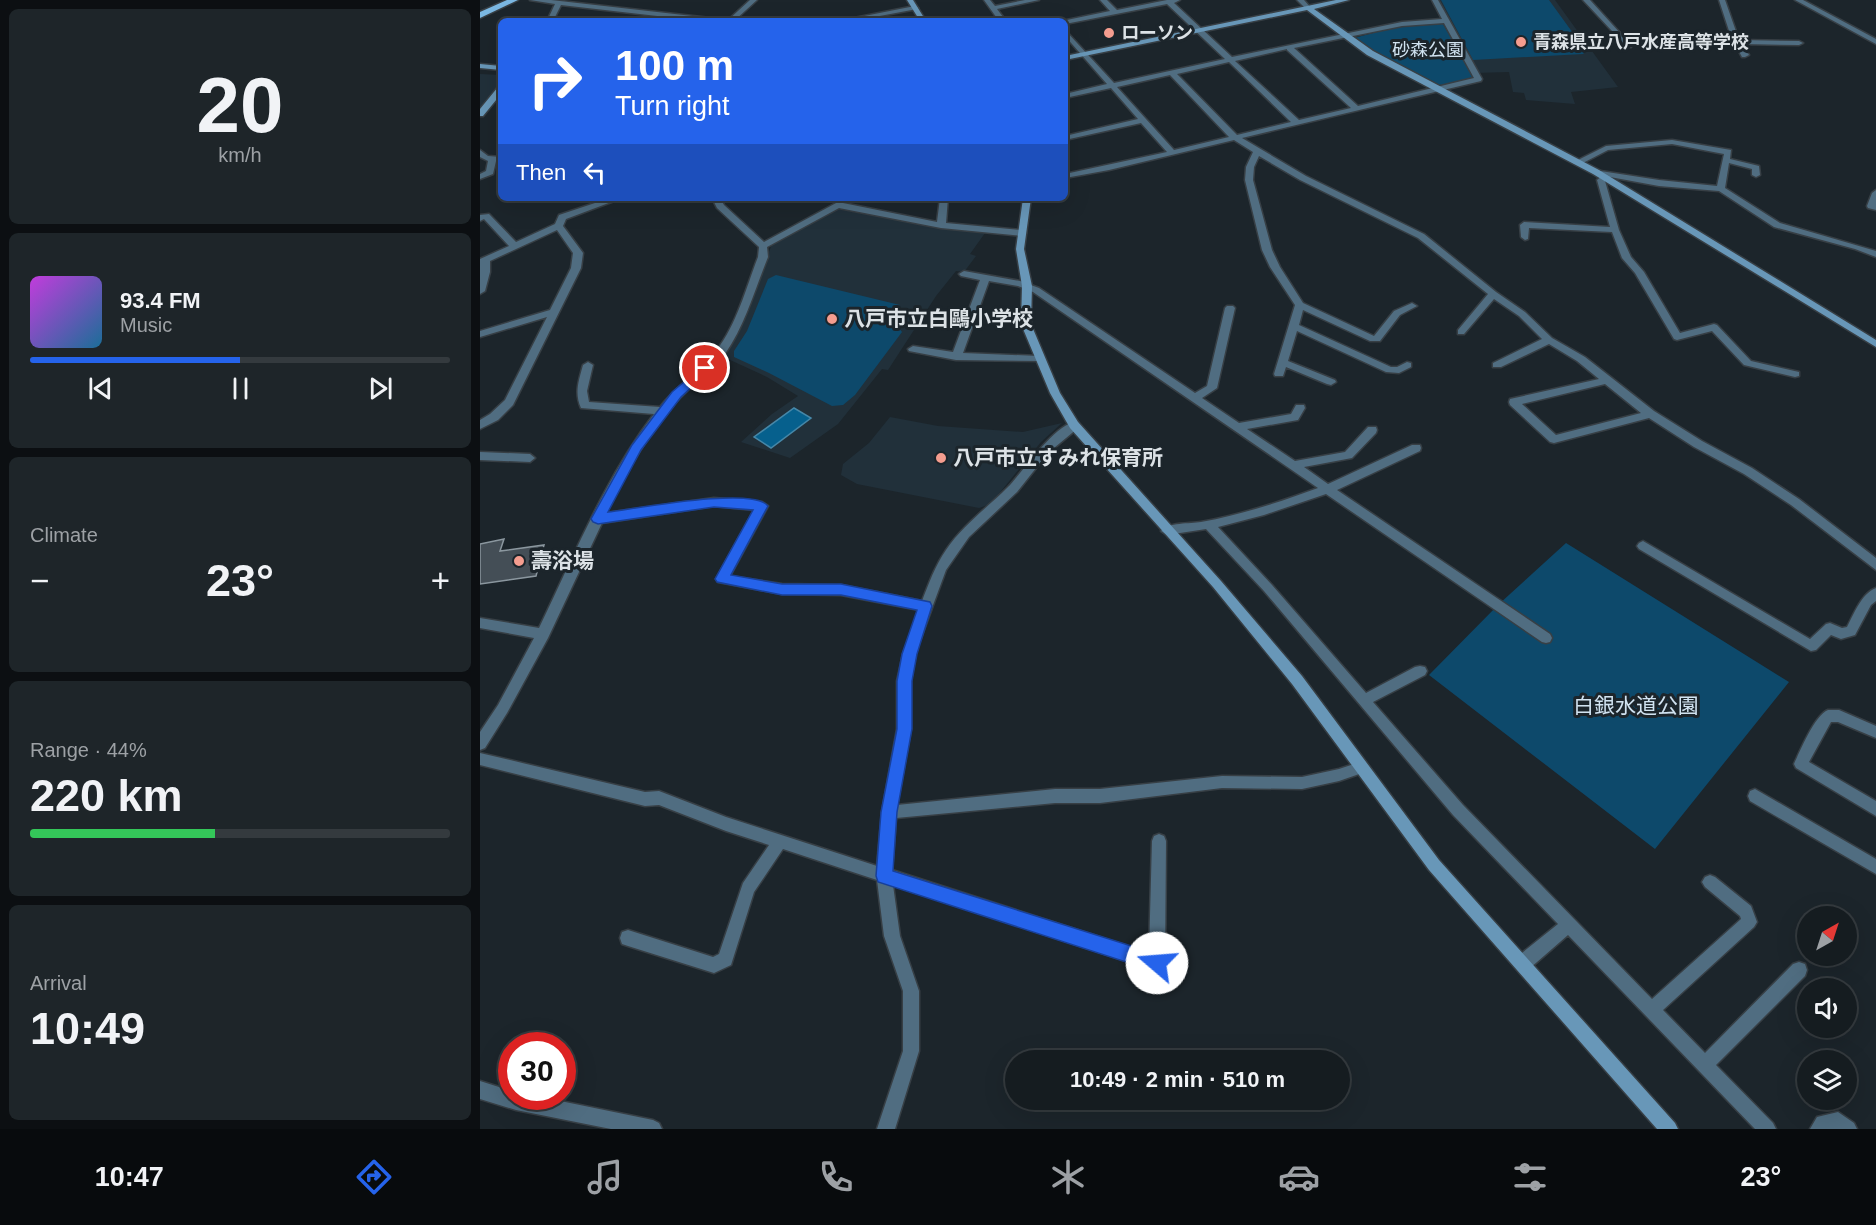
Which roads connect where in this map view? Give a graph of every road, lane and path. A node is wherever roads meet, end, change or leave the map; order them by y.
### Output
1 (513, 0) edge
2 (533, 0) edge
3 (754, 0) edge
4 (910, 0) edge
5 (987, 0) edge
6 (1036, 0) edge
7 (1103, 0) edge
8 (1178, 0) edge
9 (1300, 0) edge
10 (1346, 0) edge
11 (1435, 0) edge
12 (1586, 0) edge
13 (1722, 0) edge
14 (1798, 0) edge
15 (1169, 2) junction
16 (559, 3) junction
17 (1307, 7) junction
18 (915, 8) junction
19 (993, 8) junction
20 (1115, 12) junction
21 (480, 15) edge
22 (552, 18) edge
23 (692, 18) edge
24 (733, 18) edge
25 (859, 18) edge
26 (921, 18) edge
27 (1001, 18) edge
28 (1068, 21) edge
29 (1444, 21) junction
30 (1199, 30) junction
31 (1068, 35) edge
32 (1343, 35) junction
33 (1641, 41) dead end
34 (1736, 41) junction
35 (1876, 42) edge
36 (1799, 43) dead end
37 (1629, 46) dead end
38 (1290, 48) junction
39 (1084, 54) junction
40 (1745, 55) dead end
41 (1068, 57) edge
42 (1231, 60) junction
43 (480, 66) edge
44 (498, 68) edge
45 (1172, 73) junction
46 (1112, 86) junction
47 (1437, 89) junction
48 (498, 93) edge
49 (1068, 95) edge
50 (1356, 108) junction
51 (480, 114) edge
52 (1142, 120) junction
53 (1297, 123) junction
54 (1068, 137) edge
55 (1234, 137) junction
56 (1258, 150) junction
57 (480, 152) edge
58 (1172, 153) junction
59 (496, 160) edge
60 (1726, 160) junction
61 (1578, 162) junction
62 (1596, 172) junction
63 (1068, 175) edge
64 (1756, 175) dead end
65 (480, 177) edge
66 (1606, 177) junction
67 (1721, 189) junction
68 (1876, 193) edge
69 (608, 201) edge
70 (718, 201) edge
71 (944, 201) edge
72 (1027, 201) edge
73 (838, 202) edge
74 (1876, 207) edge
75 (480, 208) edge
76 (483, 217) edge
77 (941, 225) junction
78 (560, 226) junction
79 (1616, 230) junction
80 (1022, 232) junction
81 (1525, 237) dead end
82 (514, 246) junction
83 (763, 246) junction
84 (1876, 254) edge
85 (483, 261) edge
86 (964, 274) dead end
87 (985, 279) junction
88 (1027, 286) junction
89 (480, 291) edge
90 (1493, 294) junction
91 (1300, 304) junction
92 (1412, 306) dead end
93 (1230, 308) dead end
94 (553, 312) junction
95 (1294, 326) junction
96 (1461, 332) dead end
97 (480, 334) edge
98 (1549, 340) junction
99 (1876, 344) edge
100 (914, 349) dead end
101 (956, 357) junction
102 (1039, 359) junction
103 (1282, 362) junction
104 (1407, 364) dead end
105 (588, 365) dead end
106 (1497, 365) dead end
107 (1279, 374) dead end
108 (1795, 374) dead end
109 (1605, 381) junction
110 (1331, 382) dead end
111 (1195, 398) junction
112 (1300, 408) dead end
113 (664, 411) junction
114 (1650, 414) junction
115 (480, 425) edge
116 (1074, 425) junction
117 (1237, 427) junction
118 (1372, 430) dead end
119 (1416, 448) dead end
120 (480, 456) edge
121 (530, 458) dead end
122 (1294, 465) junction
123 (1328, 489) junction
124 (598, 519) junction
125 (1210, 526) junction
126 (1167, 531) junction
127 (1643, 546) dead end
128 (1876, 565) edge
129 (1876, 593) edge
130 (925, 606) junction
131 (480, 623) edge
132 (544, 634) junction
133 (1546, 638) dead end
134 (1420, 671) dead end
135 (1364, 700) junction
136 (1876, 732) edge
137 (480, 744) edge
138 (480, 759) edge
139 (1360, 768) junction
140 (1755, 796) dead end
141 (1876, 809) edge
142 (889, 812) junction
143 (1159, 841) dead end
144 (780, 842) junction
145 (1876, 867) edge
146 (884, 876) junction
147 (1710, 882) dead end
148 (1568, 925) junction
149 (628, 938) dead end
150 (1523, 963) junction
151 (1799, 969) dead end
152 (1653, 1009) junction
153 (1705, 1064) junction
154 (480, 1090) edge
155 (653, 1129) edge
156 (886, 1129) edge
157 (1669, 1129) edge
158 (1767, 1129) edge
159 (1819, 1129) edge
160 (1848, 1129) edge

1 - 21 main road
2 - 16 street
3 - 24 street
4 - 18 street
5 - 19 street
6 - 19 street
7 - 20 street
8 - 15 street
9 - 17 street
10 - 17 street
11 - 29 street
12 - 37 street
13 - 34 street
14 - 35 street
15 - 20 street
15 - 30 street
16 - 22 street
16 - 23 street
17 - 30 street
17 - 32 street
18 - 25 street
18 - 26 street
19 - 27 street
20 - 28 street
29 - 32 street
29 - 47 street
30 - 39 street
30 - 42 street
31 - 39 street
32 - 38 street
32 - 47 street
33 - 34 street
34 - 36 street
34 - 40 street
38 - 42 street
38 - 50 street
39 - 41 street
39 - 46 street
42 - 45 street
42 - 53 street
43 - 44 street
45 - 46 street
45 - 55 street
46 - 49 street
46 - 52 street
47 - 50 street
47 - 61 street
48 - 51 street
50 - 53 street
52 - 54 street
52 - 58 street
53 - 55 street
55 - 56 street
55 - 58 street
56 - 90 street
56 - 91 street
57 - 59 street
58 - 63 street
59 - 65 street
60 - 61 street
60 - 64 street
60 - 67 street
61 - 62 street
62 - 66 street
62 - 67 street
66 - 79 street
66 - 99 street
67 - 84 street
68 - 74 street
69 - 78 street
70 - 83 street
71 - 77 street
72 - 80 street
73 - 77 street
73 - 83 street
75 - 76 street
76 - 82 street
77 - 80 street
78 - 82 street
78 - 94 street
79 - 81 street
79 - 108 street
80 - 88 street
82 - 85 street
83 - 113 street
85 - 89 street
86 - 87 street
87 - 88 street
87 - 101 street
88 - 102 street
88 - 111 street
90 - 96 street
90 - 98 street
91 - 92 street
91 - 95 street
93 - 111 street
94 - 97 street
94 - 115 street
95 - 103 street
95 - 104 street
98 - 106 street
98 - 109 street
100 - 101 street
101 - 102 street
102 - 116 street
103 - 107 street
103 - 110 street
105 - 113 street
109 - 114 street
109 - 114 street
111 - 117 street
112 - 117 street
113 - 124 street
114 - 128 street
116 - 126 street
116 - 130 street
117 - 122 street
118 - 122 street
119 - 123 street
120 - 121 street
122 - 123 street
123 - 125 street
123 - 133 street
124 - 130 street
124 - 132 street
125 - 126 street
125 - 135 street
126 - 139 street
127 - 129 street
130 - 142 street
131 - 132 street
132 - 137 street
134 - 135 street
135 - 148 street
136 - 141 street
138 - 144 street
139 - 142 street
139 - 150 street
140 - 145 street
142 - 146 street
143 - 146 street
144 - 146 street
144 - 149 street
146 - 156 street
147 - 152 street
148 - 150 street
148 - 152 street
150 - 157 street
151 - 153 street
152 - 153 street
153 - 158 street
154 - 155 street
159 - 160 street

